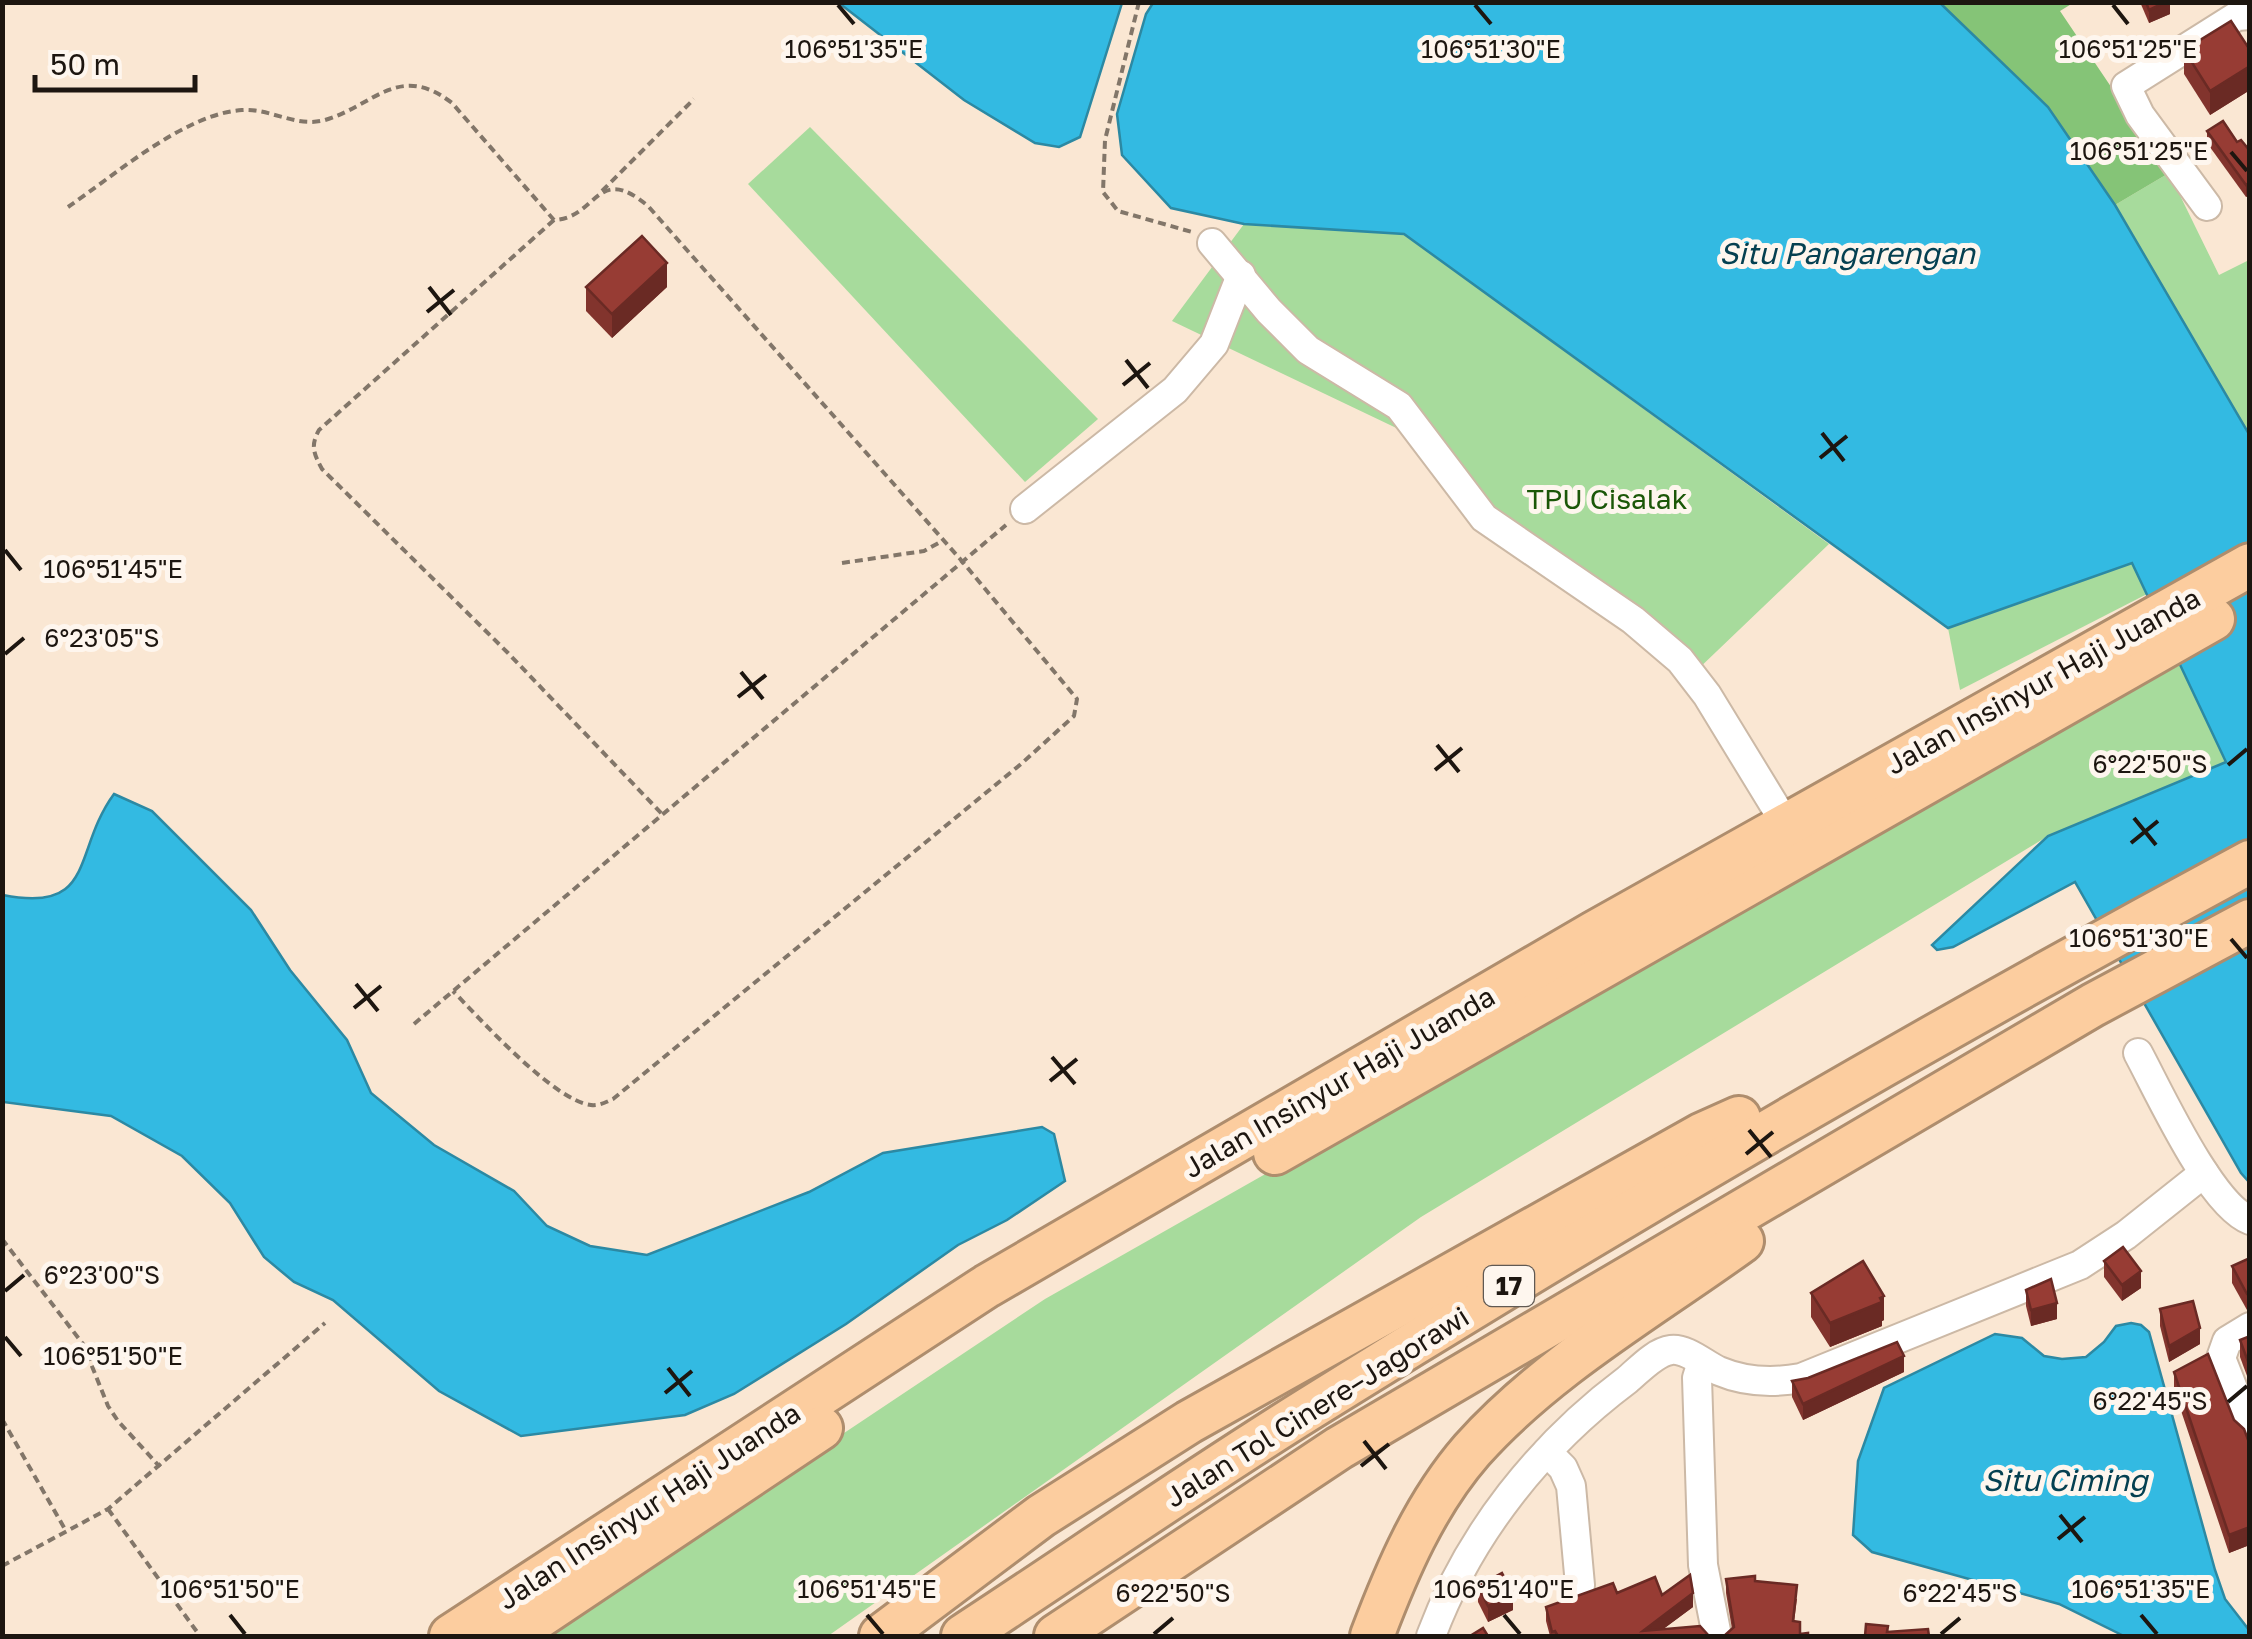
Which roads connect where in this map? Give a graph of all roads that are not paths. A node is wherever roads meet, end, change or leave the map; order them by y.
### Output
1 (2250, 16) edge
2 (2206, 206) dead end
3 (1212, 242) road end
4 (1241, 276) junction
5 (1026, 509) road end
6 (2250, 565) edge
7 (2250, 598) edge
8 (2106, 662) junction
9 (1787, 826) junction
10 (2250, 862) edge
11 (2250, 921) edge
12 (1603, 946) junction
13 (1940, 1031) junction
14 (2138, 1053) dead end
15 (1936, 1100) junction
16 (2204, 1172) junction
17 (2250, 1220) edge
18 (2250, 1327) edge
19 (1702, 1362) junction
20 (2250, 1432) edge
21 (1546, 1452) junction
22 (1580, 1586) dead end
23 (451, 1636) edge
24 (510, 1636) edge
25 (881, 1636) edge
26 (964, 1636) edge
27 (1056, 1636) edge
28 (1372, 1636) edge
29 (1430, 1636) edge
30 (1717, 1636) edge

1 - 2 street
3 - 4 street
4 - 5 street
4 - 9 street
6 - 8 highway, Jalan Insinyur Haji Juanda
7 - 8 highway, Jalan Insinyur Haji Juanda
8 - 9 highway, Jalan Insinyur Haji Juanda
8 - 12 highway, Jalan Insinyur Haji Juanda
9 - 12 highway, Jalan Insinyur Haji Juanda
10 - 13 highway, Jalan Tol Cinere–Jagorawi / 17
11 - 15 highway, Jalan Tol Cinere–Jagorawi / 17
12 - 23 highway, Jalan Insinyur Haji Juanda
12 - 24 highway, Jalan Insinyur Haji Juanda
13 - 25 highway
13 - 26 highway, Jalan Tol Cinere–Jagorawi / 17
14 - 16 street
15 - 27 highway, Jalan Tol Cinere–Jagorawi / 17
15 - 28 highway
16 - 17 street
16 - 19 street
18 - 20 street
19 - 21 street
19 - 30 street
21 - 22 street
21 - 29 street

